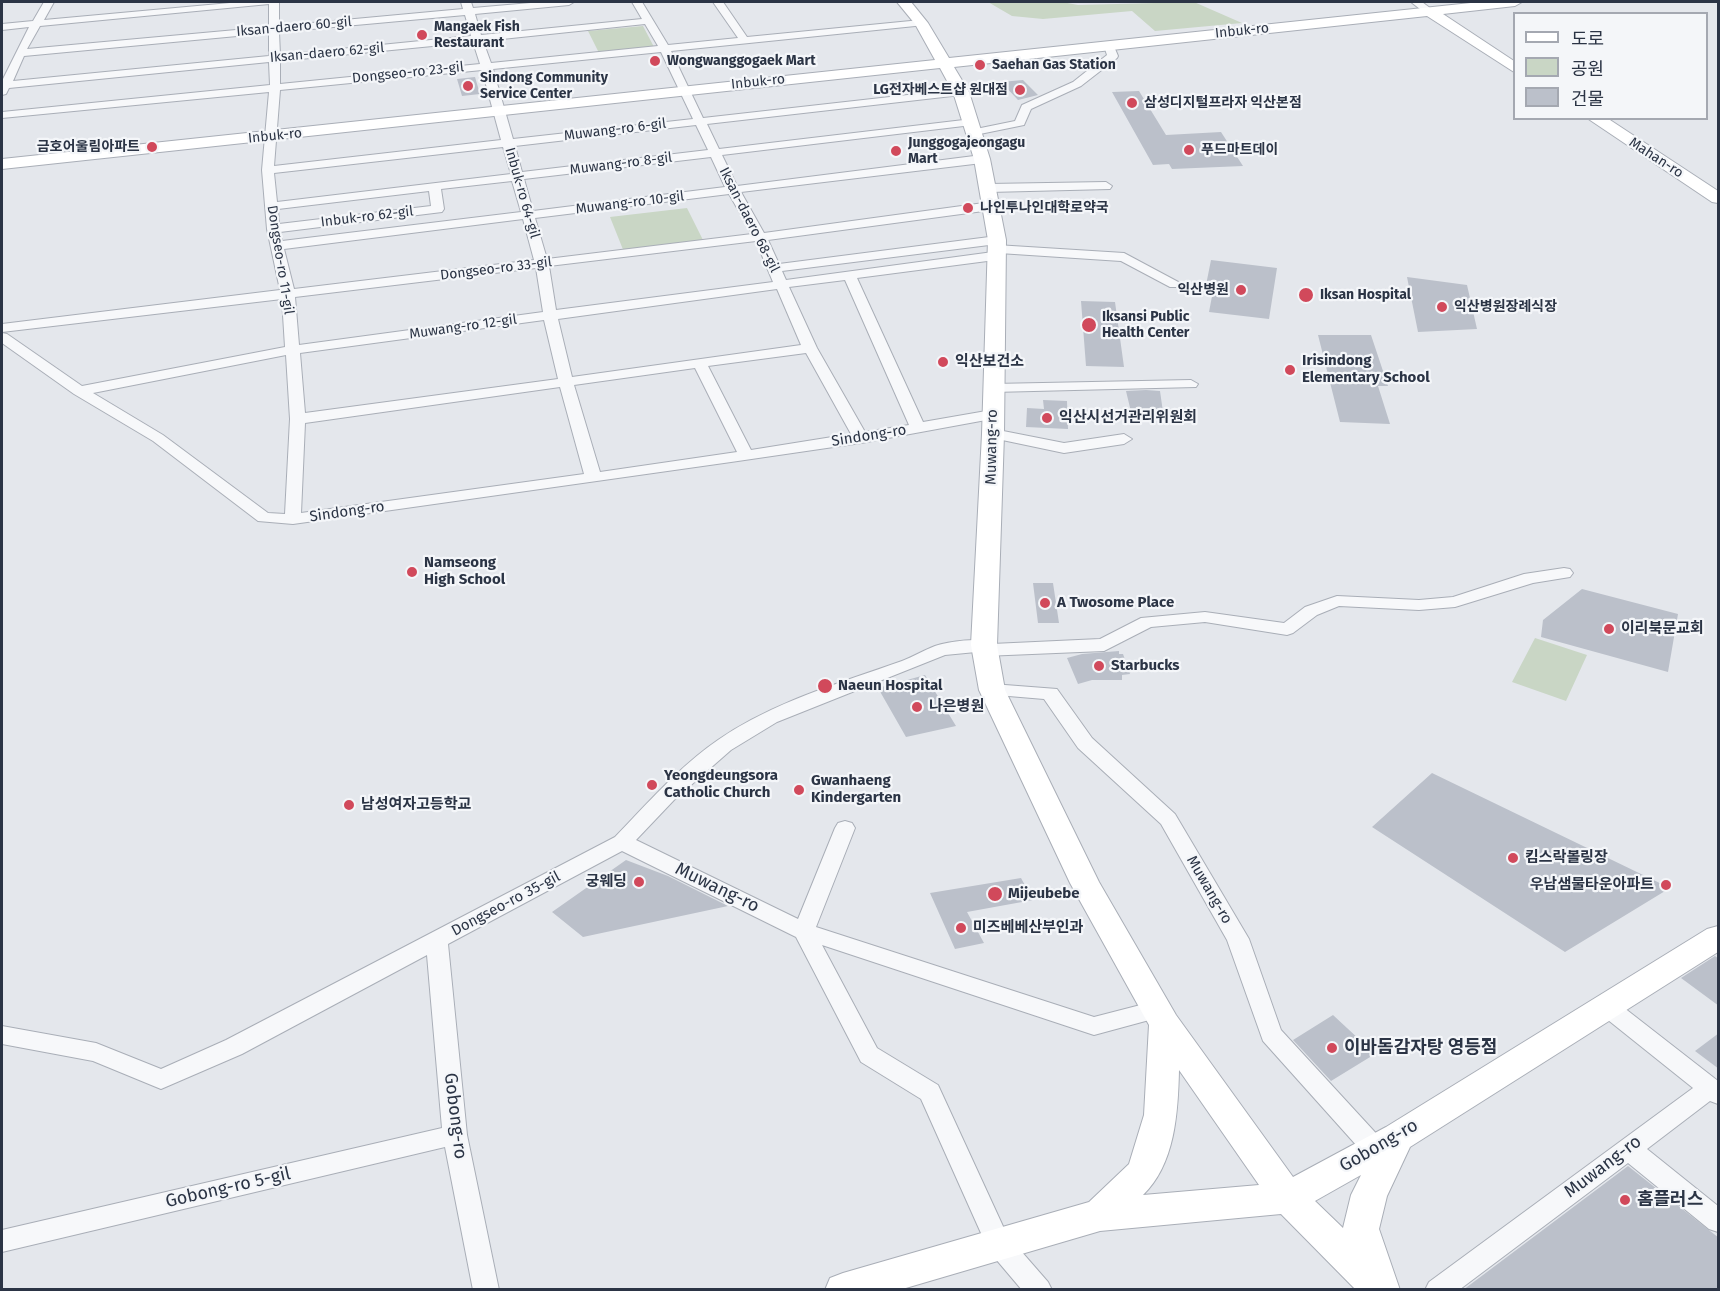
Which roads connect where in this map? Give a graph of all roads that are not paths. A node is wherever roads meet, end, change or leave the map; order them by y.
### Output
1 (49, 2) edge
2 (267, 2) edge
3 (274, 2) edge
4 (569, 2) edge
5 (637, 2) edge
6 (718, 2) edge
7 (904, 2) edge
8 (1515, 2) edge
9 (1413, 4) edge
10 (467, 6) edge
11 (1455, 8) junction
12 (1429, 11) junction
13 (649, 21) junction
14 (921, 23) junction
15 (37, 24) junction
16 (2, 27) edge
17 (275, 29) junction
18 (478, 39) junction
19 (744, 40) junction
20 (931, 43) junction
21 (1109, 46) junction
22 (664, 48) junction
23 (20, 53) junction
24 (274, 58) junction
25 (997, 58) junction
26 (946, 63) junction
27 (486, 65) junction
28 (1513, 66) edge
29 (889, 68) junction
30 (958, 85) junction
31 (275, 86) junction
32 (3, 88) edge
33 (686, 90) junction
34 (499, 110) junction
35 (2, 115) edge
36 (698, 120) junction
37 (1598, 120) edge
38 (973, 127) junction
39 (273, 136) junction
40 (508, 143) junction
41 (715, 153) junction
42 (982, 159) junction
43 (2, 164) edge
44 (268, 170) junction
45 (516, 177) junction
46 (434, 186) junction
47 (1106, 186) dead end
48 (733, 190) junction
49 (990, 197) junction
50 (1719, 198) edge
51 (271, 206) junction
52 (527, 215) junction
53 (273, 229) junction
54 (760, 237) junction
55 (277, 246) junction
56 (996, 248) junction
57 (542, 264) junction
58 (775, 268) junction
59 (849, 275) junction
60 (782, 284) junction
61 (1175, 284) dead end
62 (288, 294) junction
63 (550, 315) junction
64 (2, 328) edge
65 (2, 337) edge
66 (810, 348) junction
67 (291, 350) junction
68 (700, 364) junction
69 (566, 383) junction
70 (1191, 384) dead end
71 (993, 388) junction
72 (79, 391) junction
73 (298, 419) junction
74 (993, 424) junction
75 (918, 428) junction
76 (861, 438) junction
77 (1124, 439) dead end
78 (746, 455) junction
79 (593, 476) junction
80 (293, 519) junction
81 (1564, 573) dead end
82 (984, 648) junction
83 (992, 690) junction
84 (845, 828) dead end
85 (622, 842) junction
86 (804, 931) junction
87 (1719, 937) edge
88 (437, 941) junction
89 (1606, 1006) junction
90 (1161, 1017) junction
91 (2, 1035) edge
92 (1714, 1091) edge
93 (455, 1135) junction
94 (1386, 1143) junction
95 (1628, 1148) junction
96 (1288, 1198) junction
97 (1100, 1215) junction
98 (1719, 1221) edge
99 (2, 1240) edge
100 (998, 1243) junction
101 (486, 1290) edge
102 (843, 1290) edge
103 (1039, 1290) edge
104 (1383, 1290) edge
105 (1438, 1290) edge

1 - 15 street
2 - 15 street
3 - 17 street, Dongseo-ro 11-gil
4 - 10 street, Iksan-daero 60-gil
5 - 13 street, Iksan-daero 68-gil
6 - 19 street
7 - 14 street, Muwang-ro
8 - 11 street, Inbuk-ro
9 - 11 street
9 - 12 street, Inbuk-ro
9 - 21 street, Inbuk-ro
10 - 17 street, Iksan-daero 60-gil
10 - 18 street, Inbuk-ro 64-gil
11 - 12 street, Inbuk-ro
12 - 28 street
13 - 18 street, Iksan-daero 62-gil
13 - 22 street, Iksan-daero 68-gil
14 - 19 street, Dongseo-ro 23-gil
14 - 20 street, Muwang-ro
15 - 16 street
15 - 23 street
17 - 23 street, Iksan-daero 60-gil
17 - 24 street, Dongseo-ro 11-gil
18 - 24 street, Iksan-daero 62-gil
18 - 27 street, Inbuk-ro 64-gil
19 - 22 street, Dongseo-ro 23-gil
20 - 25 street
20 - 26 street, Muwang-ro
20 - 29 street
21 - 25 street, Inbuk-ro
21 - 38 street, Muwang-ro 8-gil
22 - 27 street, Dongseo-ro 23-gil
22 - 33 street, Iksan-daero 68-gil
23 - 32 street
24 - 31 street, Dongseo-ro 11-gil
24 - 32 street, Iksan-daero 62-gil
25 - 26 street, Inbuk-ro
26 - 29 street, Inbuk-ro
26 - 30 street, Muwang-ro
27 - 31 street, Dongseo-ro 23-gil
27 - 34 street, Inbuk-ro 64-gil
29 - 30 street
29 - 33 street, Inbuk-ro
30 - 36 street, Muwang-ro 6-gil
30 - 38 street, Muwang-ro
31 - 35 street, Dongseo-ro 23-gil
31 - 39 street, Dongseo-ro 11-gil
33 - 34 street, Inbuk-ro
33 - 36 street, Iksan-daero 68-gil
34 - 39 street, Inbuk-ro
34 - 40 street, Inbuk-ro 64-gil
36 - 40 street, Muwang-ro 6-gil
36 - 41 street, Iksan-daero 68-gil
37 - 50 street, Mahan-ro
38 - 41 street, Muwang-ro 8-gil
38 - 42 street, Muwang-ro
39 - 43 street, Inbuk-ro
39 - 44 street, Dongseo-ro 11-gil
40 - 44 street, Muwang-ro 6-gil
40 - 45 street, Inbuk-ro 64-gil
41 - 45 street, Muwang-ro 8-gil
41 - 48 street, Iksan-daero 68-gil
42 - 48 street, Muwang-ro 10-gil
42 - 49 street, Muwang-ro
44 - 51 street, Dongseo-ro 11-gil
45 - 46 street, Muwang-ro 8-gil
45 - 52 street, Inbuk-ro 64-gil
46 - 51 street, Muwang-ro 8-gil
46 - 53 street, Inbuk-ro 62-gil
47 - 49 street, Dongseo-ro 33-gil
48 - 52 street, Muwang-ro 10-gil
48 - 54 street, Iksan-daero 68-gil
49 - 54 street, Dongseo-ro 33-gil
49 - 56 street, Muwang-ro
51 - 53 street, Dongseo-ro 11-gil
52 - 55 street, Muwang-ro 10-gil
52 - 57 street, Inbuk-ro 64-gil
53 - 55 street, Dongseo-ro 11-gil
54 - 57 street, Dongseo-ro 33-gil
54 - 58 street, Iksan-daero 68-gil
55 - 62 street, Dongseo-ro 11-gil
56 - 58 street
56 - 59 street, Muwang-ro 12-gil
56 - 61 street
56 - 71 street, Muwang-ro
57 - 62 street, Dongseo-ro 33-gil
57 - 63 street, Inbuk-ro 64-gil
58 - 60 street, Iksan-daero 68-gil
59 - 60 street, Muwang-ro 12-gil
59 - 75 street
60 - 63 street, Muwang-ro 12-gil
60 - 66 street, Iksan-daero 68-gil
62 - 64 street, Dongseo-ro 33-gil
62 - 67 street, Dongseo-ro 11-gil
63 - 67 street, Muwang-ro 12-gil
63 - 69 street, Inbuk-ro 64-gil
65 - 72 street, Sindong-ro
66 - 68 street
66 - 76 street, Iksan-daero 68-gil
67 - 72 street, Muwang-ro 12-gil
67 - 73 street, Dongseo-ro 11-gil
68 - 69 street
68 - 78 street
69 - 73 street
69 - 79 street, Inbuk-ro 64-gil
70 - 71 street
71 - 74 street, Muwang-ro
72 - 80 street, Sindong-ro
73 - 80 street, Dongseo-ro 11-gil
74 - 75 street, Sindong-ro
74 - 77 street
74 - 82 street, Muwang-ro
75 - 76 street, Sindong-ro
76 - 78 street, Sindong-ro
78 - 79 street, Sindong-ro
79 - 80 street, Sindong-ro
81 - 82 street, Dongseo-ro 35-gil
82 - 83 street, Muwang-ro
82 - 85 street, Dongseo-ro 35-gil
83 - 90 street, Muwang-ro
83 - 94 street, Muwang-ro
84 - 86 street
85 - 86 street, Muwang-ro
85 - 88 street, Dongseo-ro 35-gil
86 - 90 street, Muwang-ro
86 - 100 street
87 - 89 street, Gobong-ro
88 - 91 street, Dongseo-ro 35-gil
88 - 93 street, Gobong-ro
89 - 92 street
89 - 94 street, Gobong-ro
90 - 96 street, Muwang-ro
90 - 97 street
92 - 95 street, Muwang-ro
93 - 99 street, Gobong-ro 5-gil
93 - 101 street, Gobong-ro
94 - 96 street, Gobong-ro
94 - 104 street
95 - 98 street
95 - 105 street, Muwang-ro
96 - 97 street, Gobong-ro
96 - 104 street, Muwang-ro
97 - 100 street, Gobong-ro
100 - 102 street, Gobong-ro
100 - 103 street

